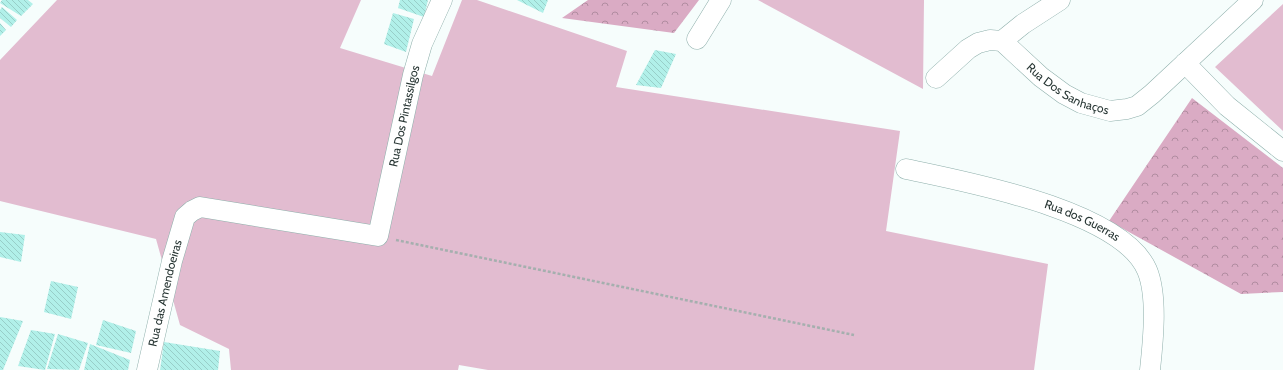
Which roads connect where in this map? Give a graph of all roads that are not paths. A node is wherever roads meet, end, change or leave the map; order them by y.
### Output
1 (442, 0) edge
2 (721, 0) edge
3 (1060, 0) edge
4 (1253, 0) edge
5 (696, 39) dead end
6 (1002, 41) junction
7 (1185, 63) junction
8 (936, 78) dead end
9 (1283, 151) edge
10 (906, 169) dead end
11 (185, 218) joint
12 (147, 370) edge
13 (1150, 370) edge

1 - 11 street, Rua Dos Pintassilgos
2 - 5 street
3 - 6 street
4 - 7 street, Rua Dos Sanhaços
6 - 7 street, Rua Dos Sanhaços
6 - 8 street
7 - 9 street
10 - 13 street, Rua dos Guerras
11 - 12 street, Rua das Amendoeiras

